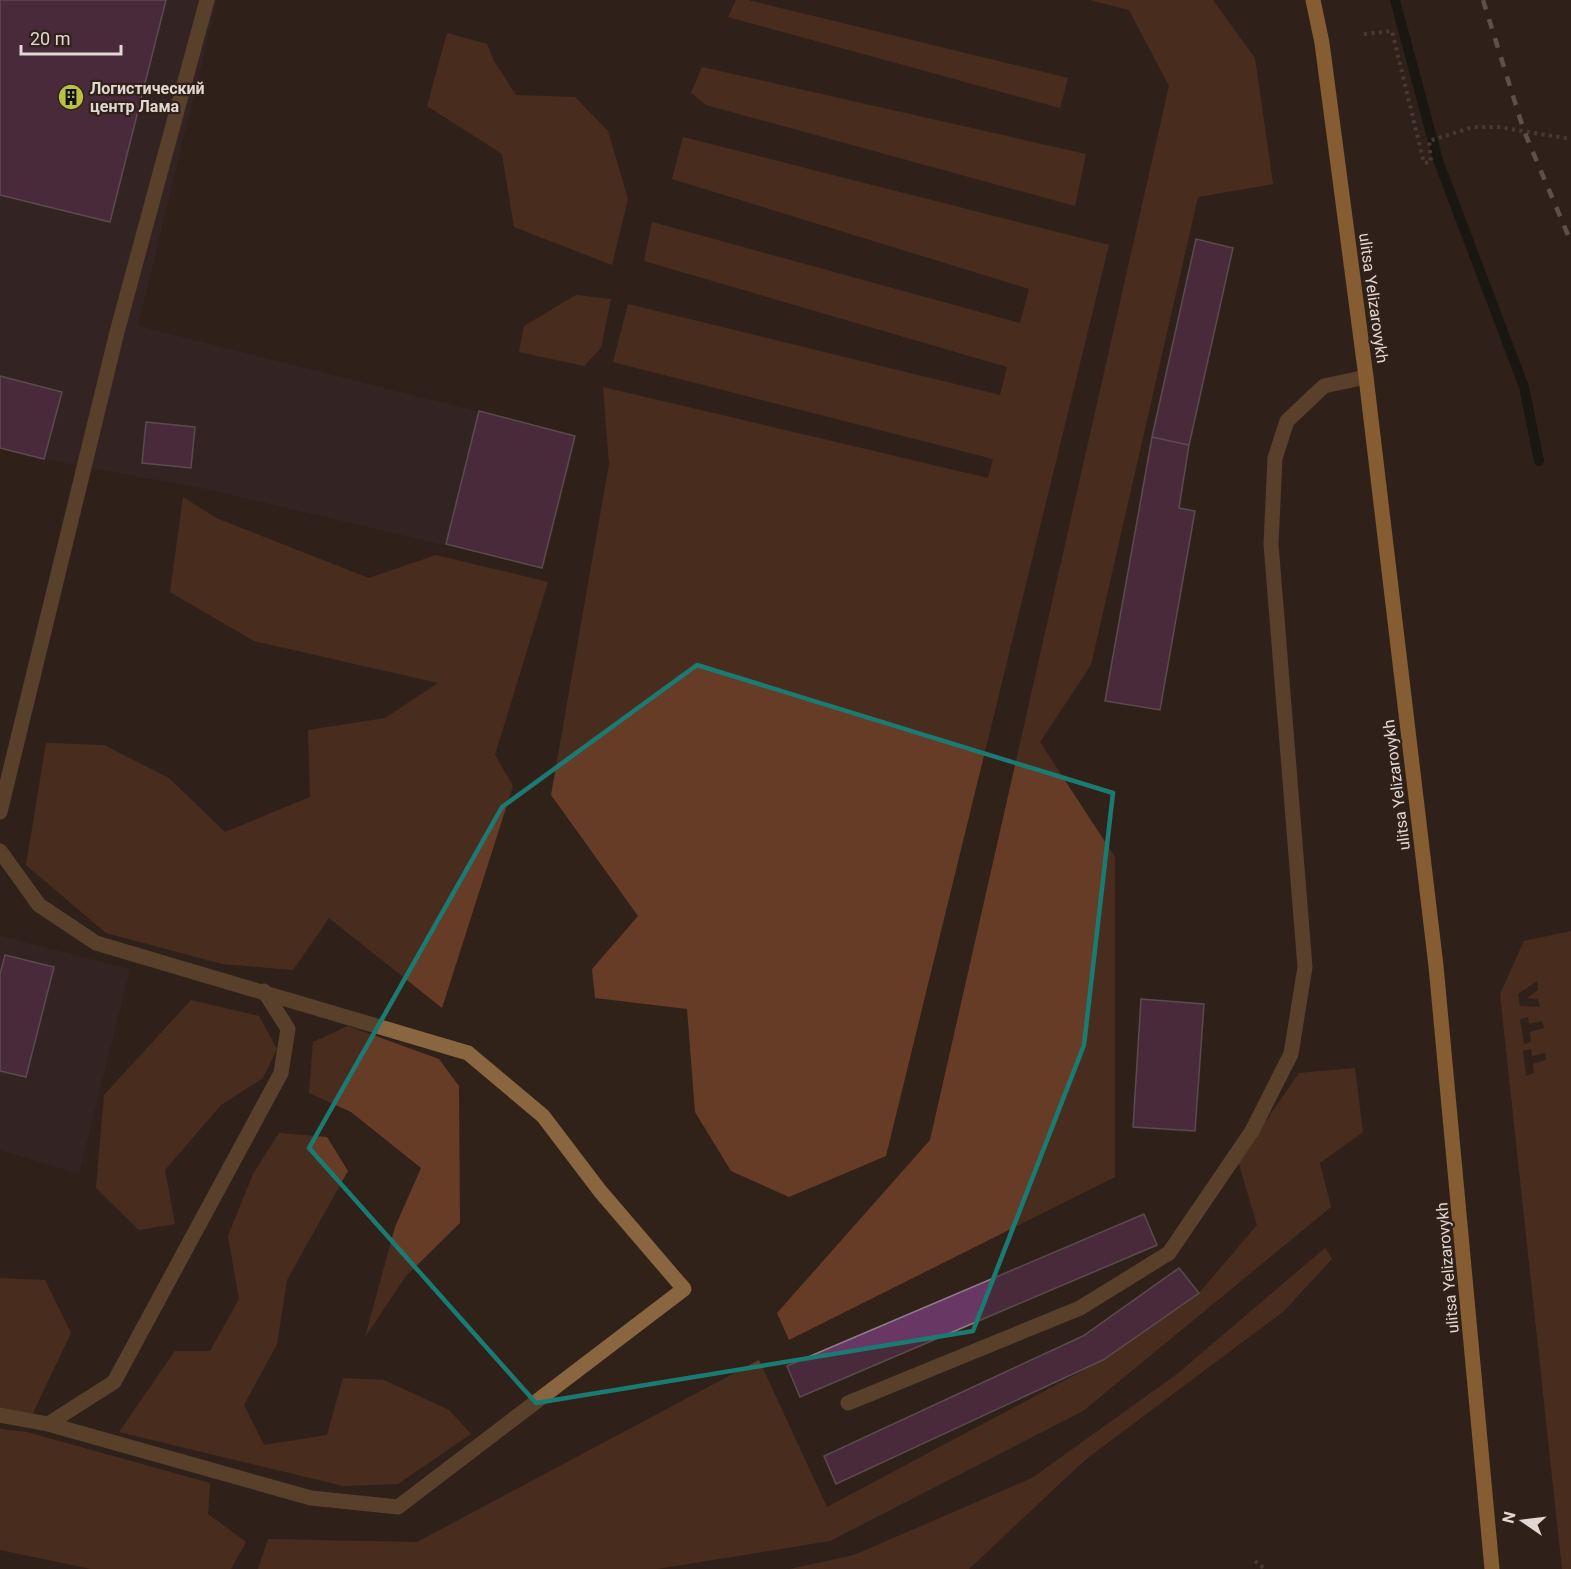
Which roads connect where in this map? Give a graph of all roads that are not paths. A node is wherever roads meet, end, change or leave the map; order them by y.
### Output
1 (207, 0) edge
2 (1313, 0) edge
3 (1366, 377) junction
4 (0, 812) edge
5 (0, 851) edge
6 (264, 991) junction
7 (848, 1403) dead end
8 (0, 1415) edge
9 (48, 1424) junction
10 (1492, 1569) edge

1 - 4 lane
2 - 3 main road, ulitsa Yelizarovykh
3 - 7 lane
3 - 10 main road, ulitsa Yelizarovykh
5 - 6 lane
6 - 9 lane
6 - 9 lane
8 - 9 lane

